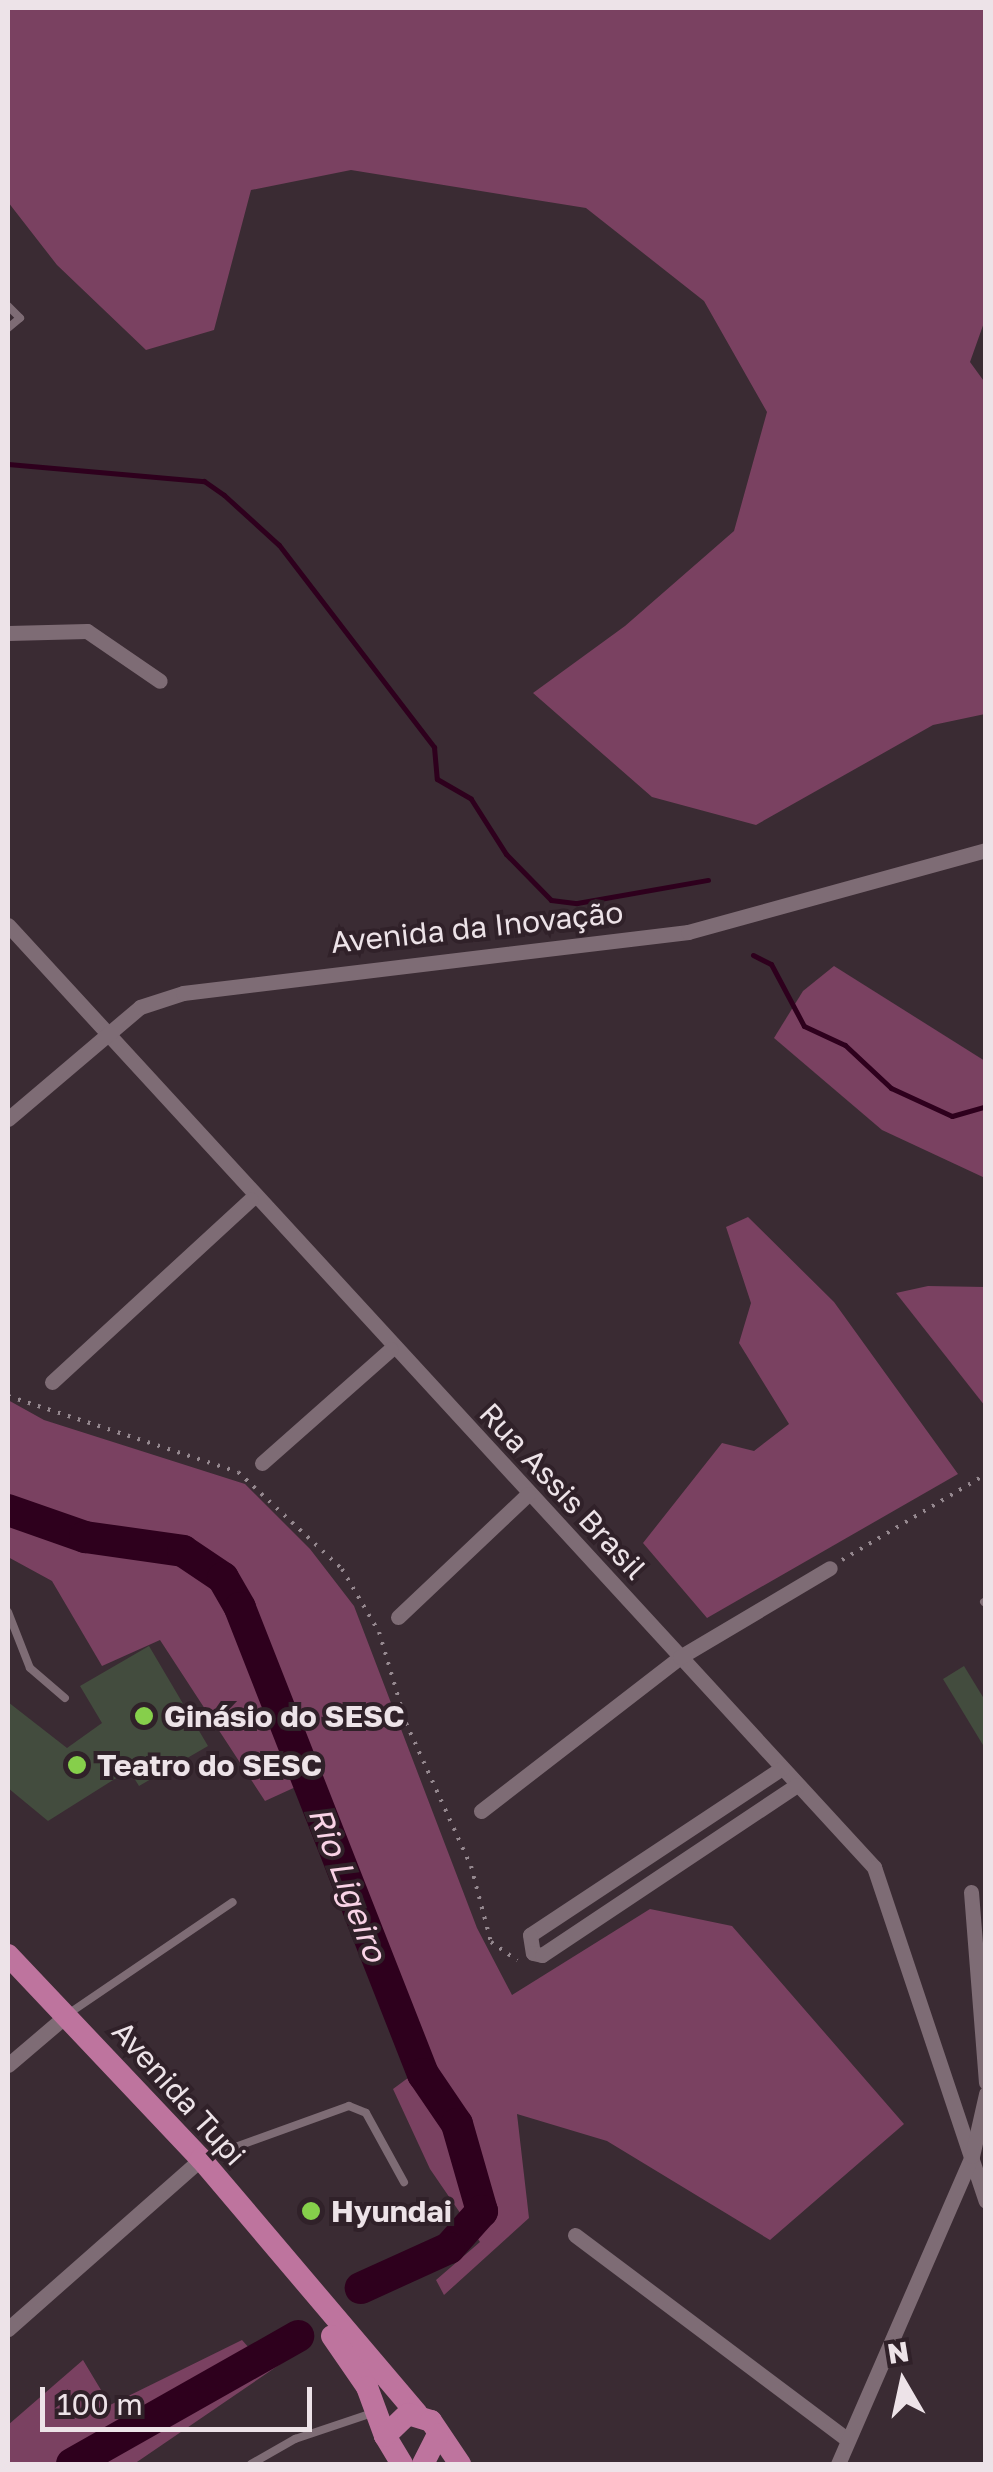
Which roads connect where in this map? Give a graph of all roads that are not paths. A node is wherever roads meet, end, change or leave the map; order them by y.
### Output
1 (8, 306) edge
2 (8, 328) edge
3 (8, 633) edge
4 (160, 681) dead end
5 (986, 850) edge
6 (8, 926) edge
7 (104, 1038) junction
8 (8, 1120) edge
9 (251, 1199) junction
10 (392, 1349) junction
11 (52, 1382) dead end
12 (262, 1463) dead end
13 (528, 1494) junction
14 (830, 1568) road end
15 (8, 1612) edge
16 (398, 1617) dead end
17 (680, 1657) junction
18 (65, 1698) dead end
19 (782, 1768) junction
20 (798, 1785) junction
21 (481, 1811) dead end
22 (971, 1892) dead end
23 (233, 1902) dead end
24 (980, 1946) edge
25 (8, 1955) edge
26 (68, 2014) junction
27 (8, 2065) edge
28 (986, 2082) edge
29 (986, 2094) edge
30 (972, 2156) junction
31 (201, 2159) junction
32 (404, 2182) dead end
33 (986, 2201) edge
34 (575, 2235) dead end
35 (296, 2278) junction
36 (8, 2329) edge
37 (376, 2412) junction
38 (417, 2414) junction
39 (385, 2436) junction
40 (438, 2436) junction
41 (845, 2438) junction
42 (250, 2464) edge
43 (400, 2464) edge
44 (426, 2464) edge
45 (460, 2464) edge
46 (838, 2464) edge

1 - 2 lane
3 - 4 street
5 - 7 street, Avenida da Inovação
6 - 7 street, Rua Assis Brasil
7 - 8 street, Avenida da Inovação
7 - 9 street, Rua Assis Brasil
9 - 10 street, Rua Assis Brasil
9 - 11 street
10 - 12 street
10 - 13 street, Rua Assis Brasil
13 - 16 street
13 - 17 street, Rua Assis Brasil
14 - 17 street
15 - 18 lane
17 - 19 street, Rua Assis Brasil
17 - 21 street
19 - 20 street, Rua Assis Brasil
19 - 20 street
20 - 30 street, Rua Assis Brasil
22 - 24 street
23 - 26 lane
24 - 28 street
25 - 26 main road, Avenida Tupi
26 - 27 street
26 - 31 main road, Avenida Tupi
29 - 30 street
30 - 33 street, Rua Assis Brasil
30 - 41 street
31 - 32 lane
31 - 35 main road, Avenida Tupi
31 - 36 street
34 - 41 street
35 - 37 main road, Avenida Tupi
35 - 38 main road, Avenida Tupi
37 - 39 main road, Avenida Tupi
37 - 42 lane
38 - 39 main road
38 - 40 main road, Avenida Tupi
39 - 43 main road, Avenida Tupi
40 - 44 main road
40 - 45 main road
41 - 46 street

